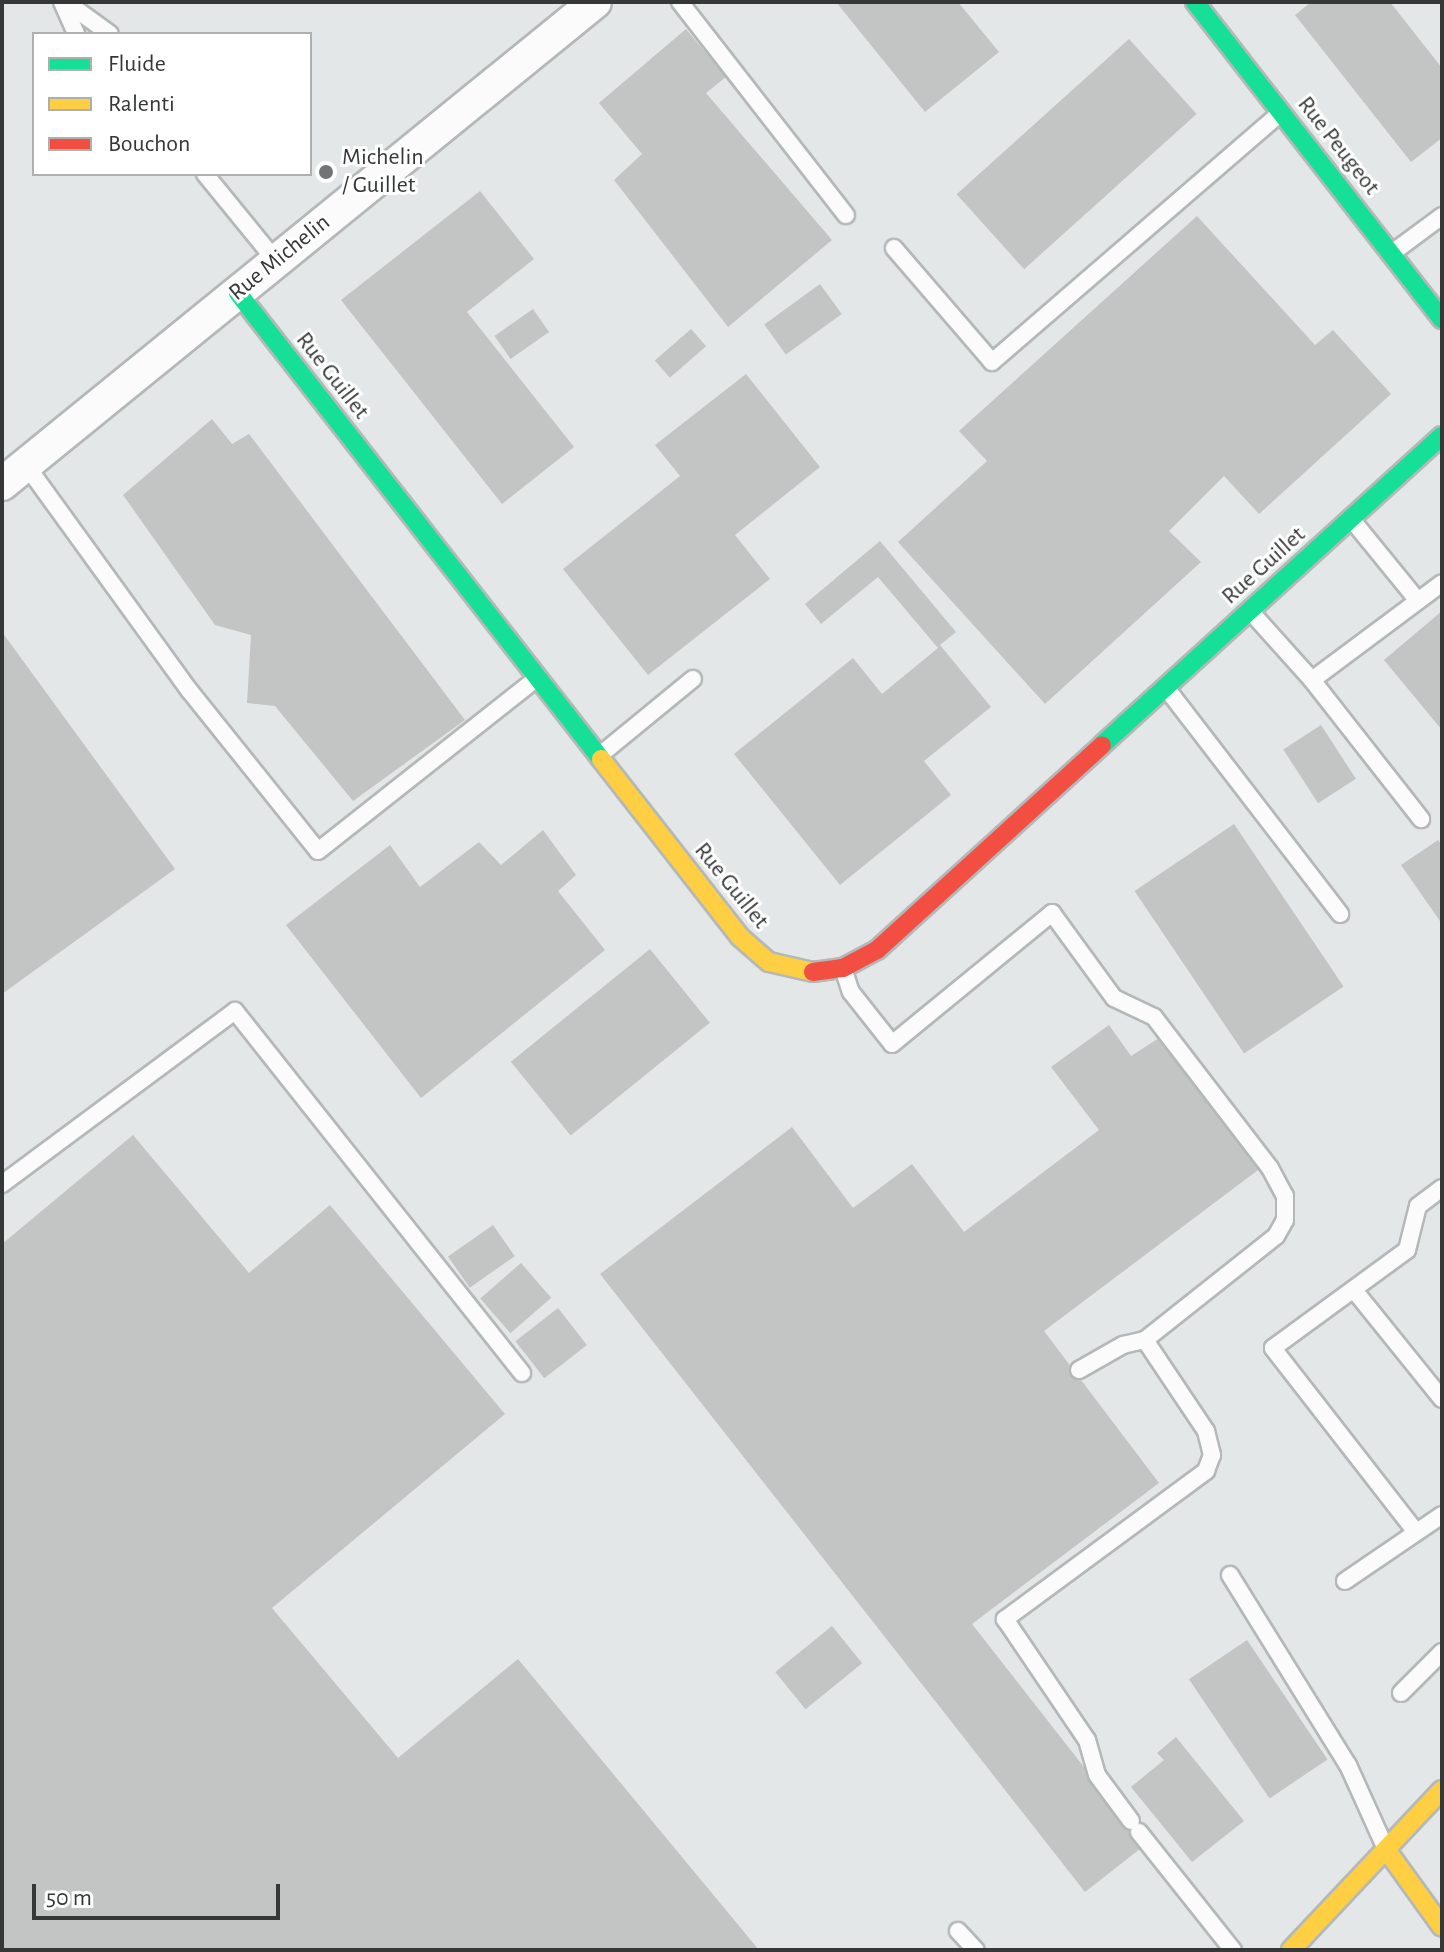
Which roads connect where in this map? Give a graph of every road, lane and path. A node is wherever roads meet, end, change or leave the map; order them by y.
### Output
1 (64, 2) edge
2 (595, 2) edge
3 (680, 2) edge
4 (1195, 2) edge
5 (75, 32) edge
6 (107, 32) edge
7 (1281, 112) junction
8 (207, 176) edge
9 (846, 215) dead end
10 (1442, 216) edge
11 (894, 248) dead end
12 (1391, 254) junction
13 (276, 261) junction
14 (238, 293) junction
15 (1442, 319) edge
16 (1442, 436) edge
17 (14, 474) edge
18 (1351, 519) junction
19 (1442, 583) edge
20 (1418, 601) junction
21 (1250, 611) junction
22 (538, 678) junction
23 (693, 679) dead end
24 (1312, 680) junction
25 (1166, 688) junction
26 (599, 756) junction
27 (1421, 819) dead end
28 (1340, 914) dead end
29 (843, 968) junction
30 (2, 1184) edge
31 (1442, 1188) edge
32 (1354, 1290) junction
33 (1145, 1340) junction
34 (1079, 1370) dead end
35 (522, 1373) dead end
36 (1442, 1399) edge
37 (1442, 1515) edge
38 (1416, 1532) junction
39 (1230, 1575) dead end
40 (1345, 1581) dead end
41 (1442, 1652) edge
42 (1401, 1693) dead end
43 (1442, 1790) edge
44 (1388, 1852) junction
45 (1442, 1927) edge
46 (958, 1931) dead end
47 (976, 1950) edge
48 (1233, 1950) edge
49 (1291, 1950) edge

1 - 5 lane
1 - 6 lane
2 - 13 street, Rue Michelin
3 - 9 lane
4 - 7 street, Rue Peugeot
7 - 11 lane
7 - 12 street, Rue Peugeot
8 - 13 lane
10 - 12 lane
12 - 15 street, Rue Peugeot
13 - 14 street, Rue Michelin
14 - 17 street, Rue Michelin
14 - 22 street, Rue Guillet
16 - 18 street, Rue Guillet
17 - 22 lane
18 - 20 lane
18 - 21 street, Rue Guillet
19 - 20 lane
20 - 24 lane
21 - 24 lane
21 - 25 street, Rue Guillet
22 - 26 street, Rue Guillet
23 - 26 lane
24 - 27 lane
25 - 28 lane
25 - 29 street, Rue Guillet
26 - 29 street, Rue Guillet
29 - 33 lane
30 - 35 lane
31 - 32 lane
32 - 36 lane
32 - 38 lane
33 - 34 lane
33 - 48 lane
37 - 38 lane
38 - 40 lane
39 - 44 lane
41 - 42 lane
43 - 44 street
44 - 45 street
44 - 49 street
46 - 47 lane

